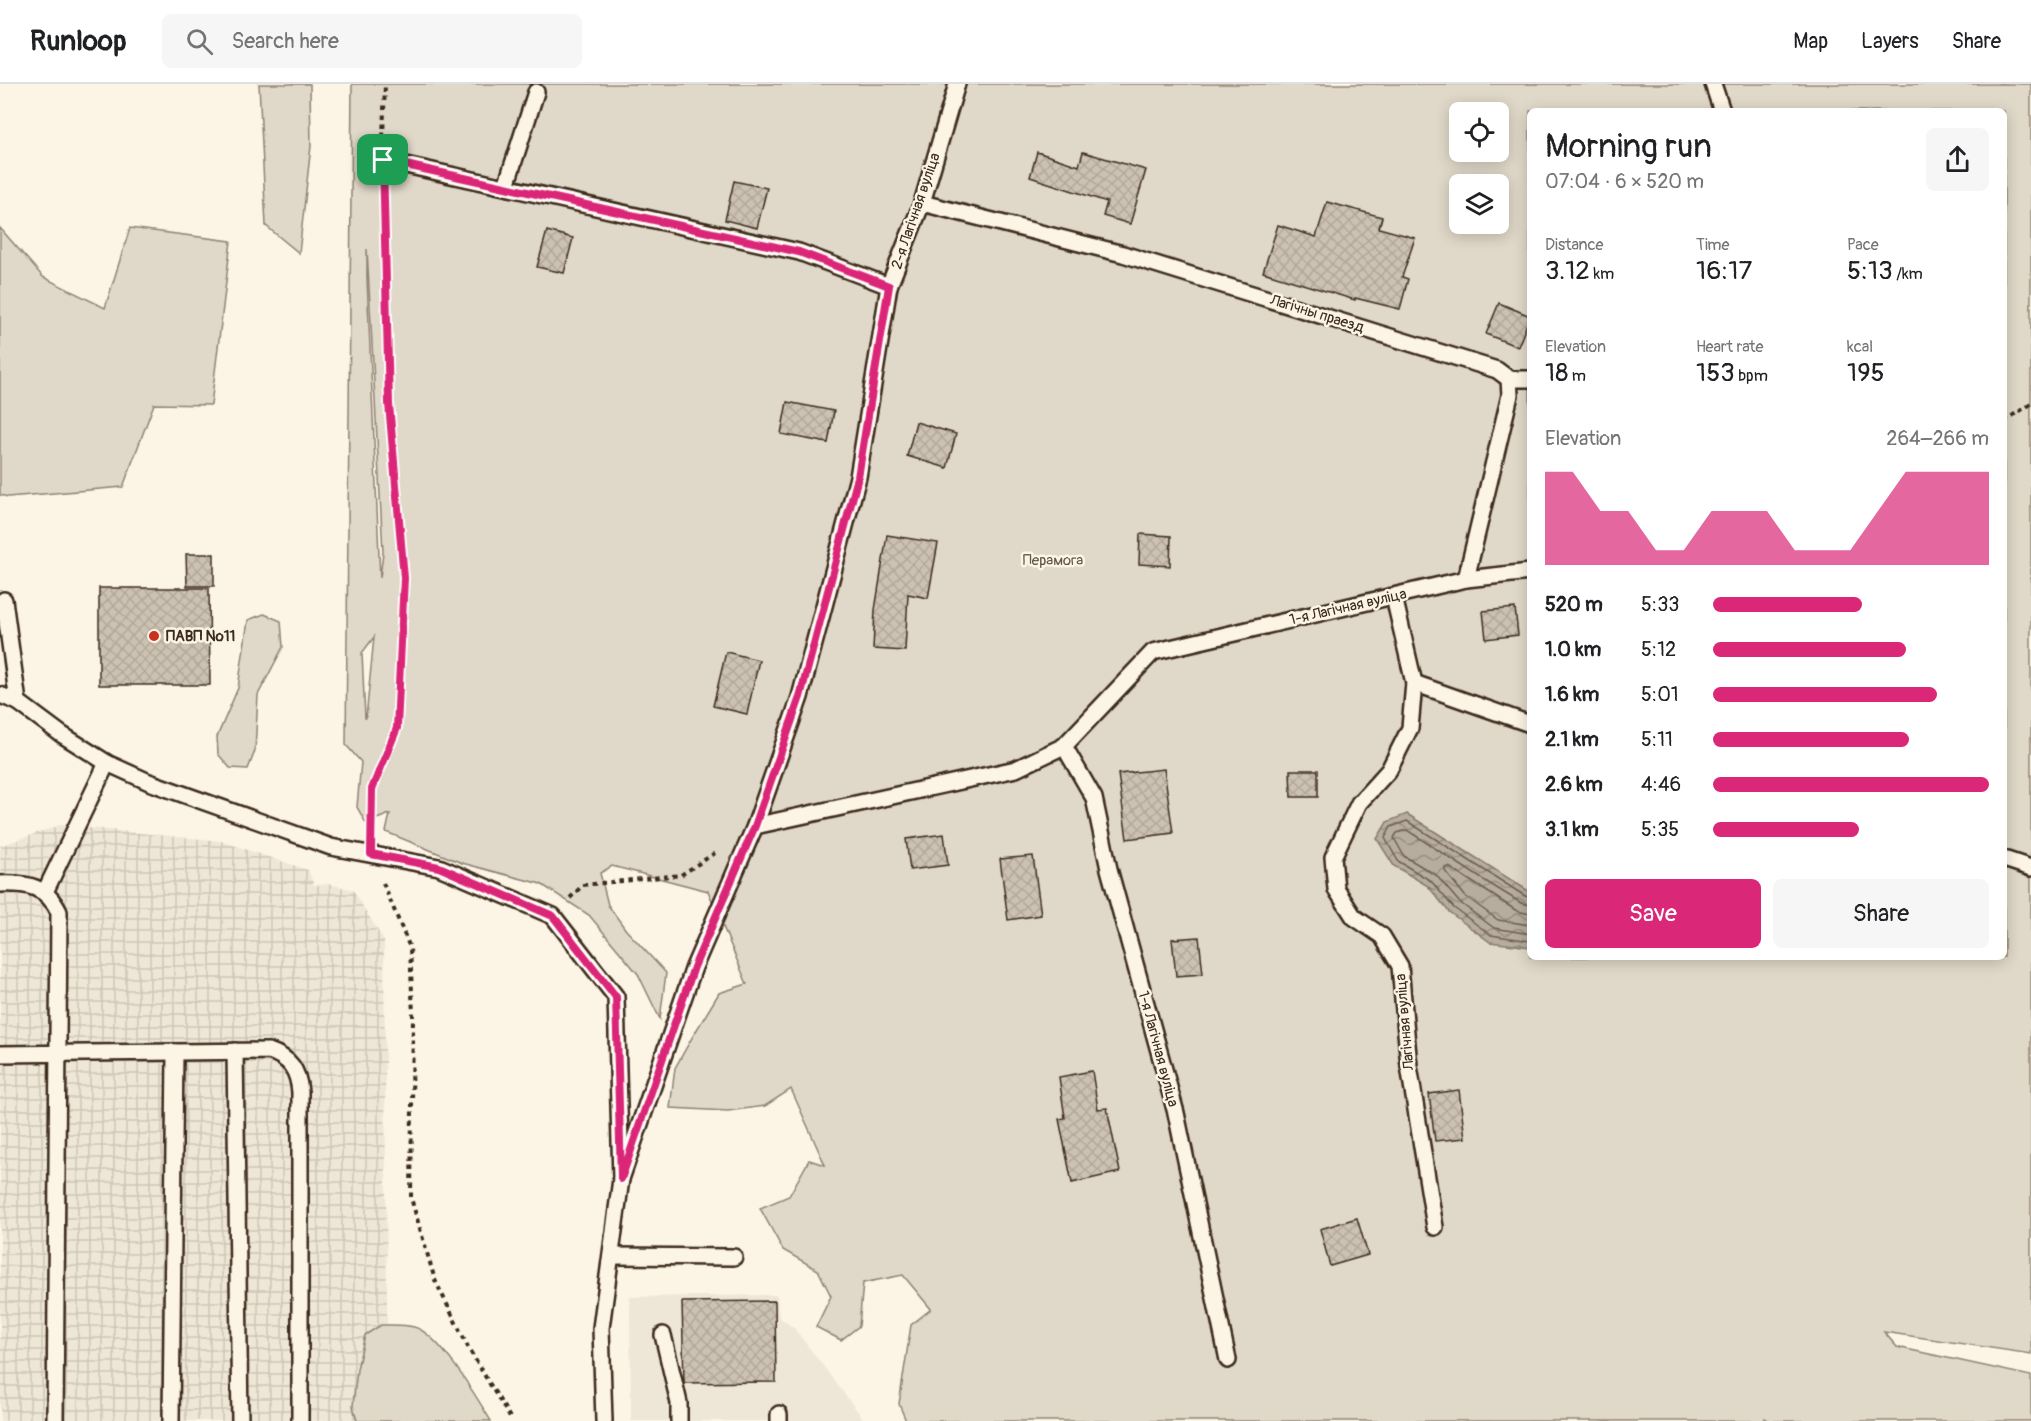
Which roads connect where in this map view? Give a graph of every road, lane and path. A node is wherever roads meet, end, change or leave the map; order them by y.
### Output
1 (385, 84) edge
2 (957, 84) edge
3 (1713, 84) edge
4 (536, 92) dead end
5 (1721, 108) edge
6 (383, 160) junction
7 (506, 186) junction
8 (922, 203) junction
9 (889, 286) junction
10 (1509, 379) junction
11 (1527, 379) edge
12 (2031, 404) edge
13 (2007, 419) edge
14 (1527, 572) edge
15 (1466, 579) junction
16 (1394, 597) junction
17 (4, 600) dead end
18 (1414, 683) junction
19 (0, 695) edge
20 (18, 702) junction
21 (1527, 723) edge
22 (1064, 746) junction
23 (107, 763) junction
24 (755, 826) junction
25 (718, 850) dead end
26 (371, 854) junction
27 (2007, 860) edge
28 (2031, 867) edge
29 (0, 884) edge
30 (45, 892) junction
31 (553, 916) junction
32 (175, 1052) junction
33 (235, 1052) junction
34 (0, 1054) edge
35 (59, 1054) junction
36 (621, 1179) junction
37 (1435, 1227) dead end
38 (611, 1256) junction
39 (734, 1257) dead end
40 (663, 1335) dead end
41 (1228, 1360) dead end
42 (55, 1421) edge
43 (171, 1421) edge
44 (240, 1421) edge
45 (300, 1421) edge
46 (512, 1421) edge
47 (604, 1421) edge
48 (679, 1421) edge

1 - 6 path
2 - 8 lane, 2-я Лагічная вуліца
3 - 5 lane
4 - 7 lane
6 - 7 lane
6 - 26 path
7 - 9 lane
8 - 9 lane, 2-я Лагічная вуліца
8 - 10 lane, Лагічны праезд
9 - 24 lane, 2-я Лагічная вуліца
10 - 11 lane
10 - 15 lane
12 - 13 path
14 - 15 lane, 1-я Лагічная вуліца
15 - 16 lane, 1-я Лагічная вуліца
16 - 18 lane, Лагічная вуліца
16 - 22 lane, 1-я Лагічная вуліца
17 - 20 lane
18 - 21 lane
18 - 37 lane, Лагічная вуліца
19 - 20 lane
20 - 23 lane
22 - 24 lane, 1-я Лагічная вуліца
22 - 41 lane, 1-я Лагічная вуліца
23 - 26 lane
23 - 30 lane
24 - 36 lane, 2-я Лагічная вуліца
25 - 31 path
26 - 31 lane
26 - 46 path
27 - 28 lane
29 - 30 lane
30 - 35 lane
31 - 36 lane
32 - 33 lane
32 - 35 lane
32 - 43 lane
33 - 44 lane
33 - 45 lane
34 - 35 lane
35 - 42 lane
36 - 38 lane
38 - 39 lane
38 - 47 lane
40 - 48 lane

